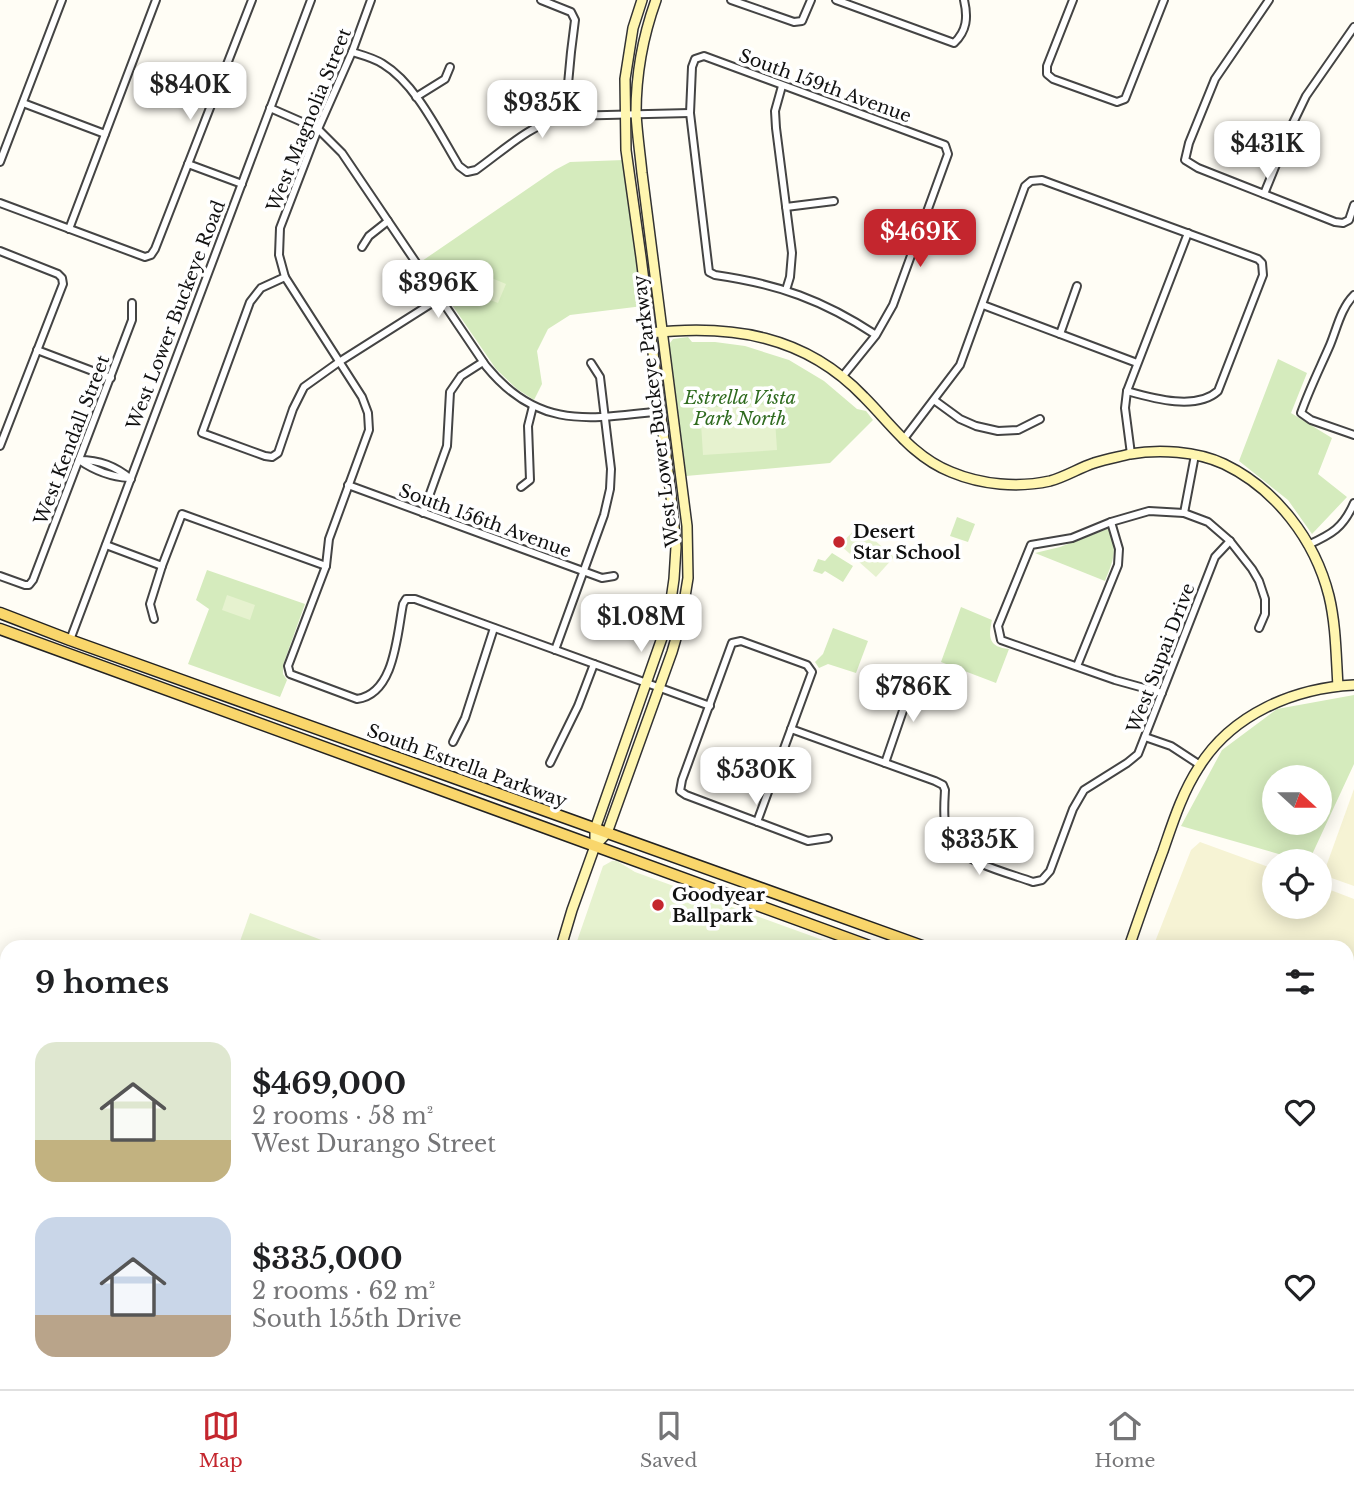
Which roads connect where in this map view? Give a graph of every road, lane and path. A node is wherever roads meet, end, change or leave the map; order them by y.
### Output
1 (62, 0) edge
2 (156, 0) edge
3 (252, 0) edge
4 (311, 0) edge
5 (371, 0) edge
6 (541, 0) edge
7 (642, 0) edge
8 (656, 0) edge
9 (731, 0) edge
10 (811, 0) edge
11 (836, 0) edge
12 (964, 0) edge
13 (1073, 0) edge
14 (1164, 0) edge
15 (1269, 0) edge
16 (1354, 27) edge
17 (352, 52) junction
18 (450, 67) dead end
19 (782, 86) junction
20 (416, 97) junction
21 (23, 103) junction
22 (270, 108) junction
23 (690, 113) junction
24 (636, 115) junction
25 (565, 116) junction
26 (624, 116) junction
27 (318, 129) junction
28 (105, 134) junction
29 (0, 162) edge
30 (188, 164) junction
31 (242, 184) junction
32 (1264, 194) junction
33 (834, 201) dead end
34 (0, 203) edge
35 (1354, 205) edge
36 (786, 207) junction
37 (388, 221) junction
38 (69, 229) junction
39 (1188, 233) junction
40 (362, 247) dead end
41 (0, 251) edge
42 (285, 277) junction
43 (1077, 286) dead end
44 (786, 290) junction
45 (1354, 295) edge
46 (440, 298) junction
47 (132, 303) dead end
48 (983, 304) junction
49 (663, 332) junction
50 (650, 333) junction
51 (1060, 334) junction
52 (876, 335) junction
53 (37, 350) junction
54 (339, 362) junction
55 (483, 362) junction
56 (591, 363) dead end
57 (1137, 363) junction
58 (111, 377) junction
59 (842, 377) junction
60 (1127, 391) junction
61 (934, 400) junction
62 (533, 406) junction
63 (673, 409) junction
64 (660, 411) junction
65 (604, 416) junction
66 (1040, 419) dead end
67 (1354, 435) edge
68 (903, 440) junction
69 (0, 446) edge
70 (1131, 454) junction
71 (1195, 455) junction
72 (79, 460) junction
73 (131, 478) junction
74 (348, 485) junction
75 (520, 487) dead end
76 (1354, 503) edge
77 (423, 513) junction
78 (1184, 513) junction
79 (1111, 522) junction
80 (1230, 541) junction
81 (106, 545) junction
82 (1308, 545) junction
83 (162, 566) junction
84 (326, 566) junction
85 (583, 572) junction
86 (0, 576) edge
87 (614, 576) dead end
88 (0, 613) edge
89 (154, 619) dead end
90 (494, 628) junction
91 (1259, 628) dead end
92 (0, 629) edge
93 (70, 640) junction
94 (555, 650) junction
95 (65, 654) junction
96 (594, 664) junction
97 (1077, 666) junction
98 (647, 683) junction
99 (905, 684) dead end
100 (1354, 685) edge
101 (1338, 686) junction
102 (659, 687) junction
103 (1162, 693) junction
104 (710, 706) junction
105 (791, 729) junction
106 (1145, 737) junction
107 (453, 742) dead end
108 (550, 763) dead end
109 (885, 763) junction
110 (1200, 765) junction
111 (757, 822) junction
112 (595, 829) junction
113 (607, 833) junction
114 (828, 838) dead end
115 (595, 846) junction
116 (563, 940) edge
117 (853, 940) edge
118 (905, 940) edge
119 (1131, 940) edge

1 - 21 street
2 - 28 street
3 - 30 street
4 - 22 street, West Lower Buckeye Road
5 - 17 street, West Magnolia Street
6 - 25 street
7 - 26 main road, West Lower Buckeye Parkway
8 - 24 main road, West Lower Buckeye Parkway
9 - 10 street
11 - 12 street
13 - 14 street
15 - 32 street
16 - 32 street
17 - 20 street
17 - 27 street, West Magnolia Street
18 - 20 street
19 - 23 street, South 159th Avenue
19 - 36 street
19 - 52 street, South 159th Avenue
20 - 25 street
21 - 28 street
21 - 29 street
22 - 27 street
22 - 31 street, West Lower Buckeye Road
23 - 24 street
23 - 44 street
24 - 26 street
24 - 49 main road, West Lower Buckeye Parkway
25 - 26 street
26 - 50 main road, West Lower Buckeye Parkway
27 - 37 street
27 - 42 street, West Magnolia Street
28 - 38 street
30 - 31 street
30 - 38 street
31 - 73 street, West Lower Buckeye Road
32 - 35 street
33 - 36 street
34 - 38 street
36 - 44 street
37 - 40 street
37 - 46 street
39 - 48 street
39 - 57 street
39 - 60 street
41 - 53 street
42 - 54 street
42 - 54 street
43 - 51 street
44 - 52 street
45 - 67 street
46 - 54 street
46 - 55 street
47 - 58 street, West Kendall Street
48 - 51 street
48 - 61 street
49 - 50 main road
49 - 59 main road
49 - 63 main road, West Lower Buckeye Parkway
50 - 64 main road, West Lower Buckeye Parkway
51 - 57 street
52 - 59 street
53 - 58 street
53 - 69 street
54 - 74 street
55 - 62 street
55 - 77 street
56 - 65 street
57 - 60 street
58 - 72 street, West Kendall Street
59 - 68 main road
60 - 70 street
61 - 66 street
61 - 68 street
62 - 65 street
62 - 75 street
63 - 64 street
63 - 102 main road, West Lower Buckeye Parkway
64 - 65 street
64 - 98 main road, West Lower Buckeye Parkway
65 - 85 street
68 - 70 main road
70 - 71 main road
71 - 78 street
71 - 82 main road
72 - 73 street
72 - 86 street, West Kendall Street
73 - 81 street, West Lower Buckeye Road
74 - 77 street, South 156th Avenue
74 - 84 street
76 - 82 street
77 - 85 street, South 156th Avenue
78 - 79 street
78 - 80 street
79 - 97 street
79 - 97 street
80 - 91 street
80 - 103 street, West Supai Drive
81 - 83 street
81 - 93 street, West Lower Buckeye Road
82 - 101 main road
83 - 84 street
83 - 89 street
84 - 90 street
85 - 87 street, South 156th Avenue
85 - 94 street
88 - 93 main road, South Estrella Parkway
90 - 94 street
90 - 107 street
92 - 95 main road, South Estrella Parkway
93 - 95 main road
93 - 112 main road, South Estrella Parkway
94 - 96 street
95 - 115 main road, South Estrella Parkway
96 - 98 street
96 - 108 street
97 - 103 street
98 - 102 street
98 - 112 main road, West Lower Buckeye Parkway
99 - 109 street
100 - 101 main road
101 - 110 main road
102 - 104 street
102 - 113 main road, West Lower Buckeye Parkway
103 - 106 street, West Supai Drive
104 - 105 street
104 - 111 street
105 - 109 street
105 - 111 street
106 - 109 street, West Supai Drive
106 - 110 street
110 - 119 main road
111 - 114 street
112 - 113 main road, South Estrella Parkway
112 - 115 main road, West Lower Buckeye Parkway
113 - 115 main road, West Lower Buckeye Parkway
113 - 118 main road, South Estrella Parkway
115 - 116 main road, West Lower Buckeye Parkway
115 - 117 main road, South Estrella Parkway

